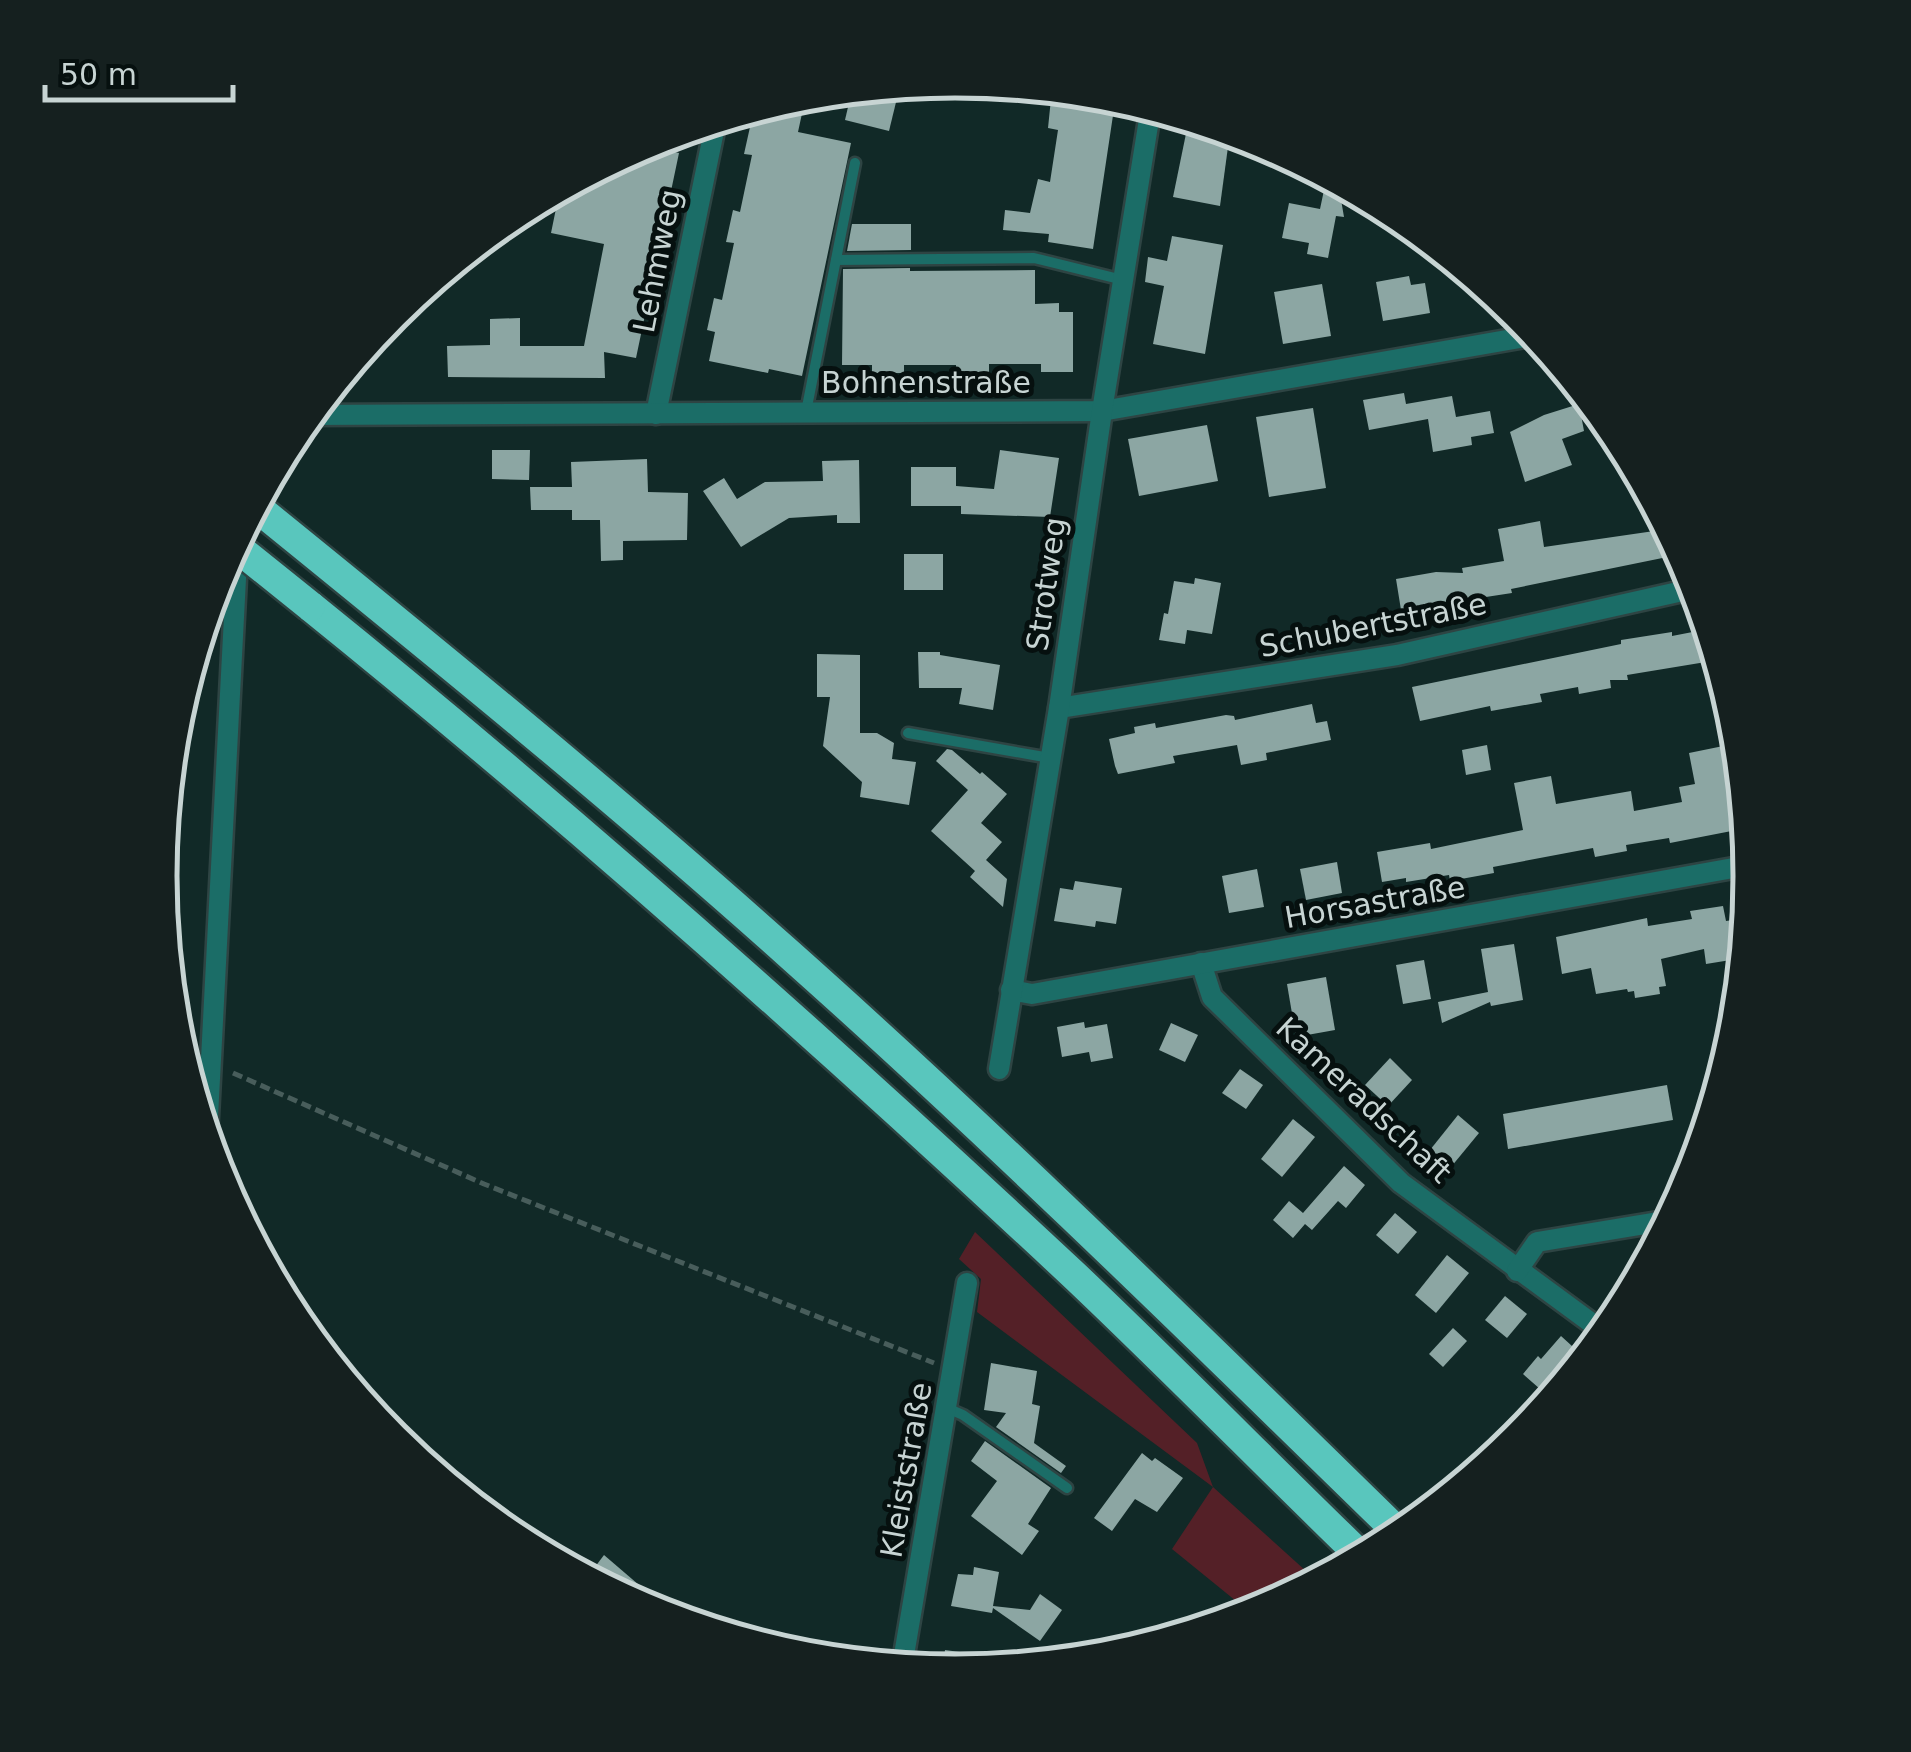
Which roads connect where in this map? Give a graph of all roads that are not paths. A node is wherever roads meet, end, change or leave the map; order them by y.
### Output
1 (1149, 122) edge
2 (713, 137) edge
3 (855, 163) dead end
4 (836, 260) junction
5 (1123, 280) junction
6 (1518, 338) edge
7 (1102, 411) junction
8 (806, 413) junction
9 (656, 414) junction
10 (329, 415) edge
11 (266, 515) edge
12 (246, 555) edge
13 (236, 578) edge
14 (1680, 592) edge
15 (1059, 708) junction
16 (908, 733) dead end
17 (1050, 758) junction
18 (1734, 869) edge
19 (1202, 963) junction
20 (1011, 990) junction
21 (999, 1070) dead end
22 (210, 1097) edge
23 (1652, 1223) edge
24 (1518, 1270) junction
25 (967, 1283) dead end
26 (1592, 1324) edge
27 (947, 1408) junction
28 (1067, 1488) dead end
29 (1388, 1523) edge
30 (1351, 1546) edge
31 (904, 1653) edge

1 - 5 street, Strotweg
2 - 9 street, Lehmweg
3 - 4 lane
4 - 5 lane
4 - 8 lane
5 - 7 street, Strotweg
6 - 7 street, Bohnenstraße
7 - 8 street, Bohnenstraße
7 - 15 street, Strotweg
8 - 9 street, Bohnenstraße
9 - 10 street, Bohnenstraße
11 - 29 highway
12 - 30 highway, bridge
13 - 22 street
14 - 15 street, Schubertstraße
15 - 17 street, Strotweg
16 - 17 lane
17 - 20 street, Strotweg
18 - 19 street, Horsastraße
19 - 20 street, Horsastraße
19 - 24 street, Kameradschaft
20 - 21 street, Strotweg
23 - 24 street
24 - 26 street, Kameradschaft
25 - 27 street, Kleiststraße
27 - 28 lane
27 - 31 street, Kleiststraße

